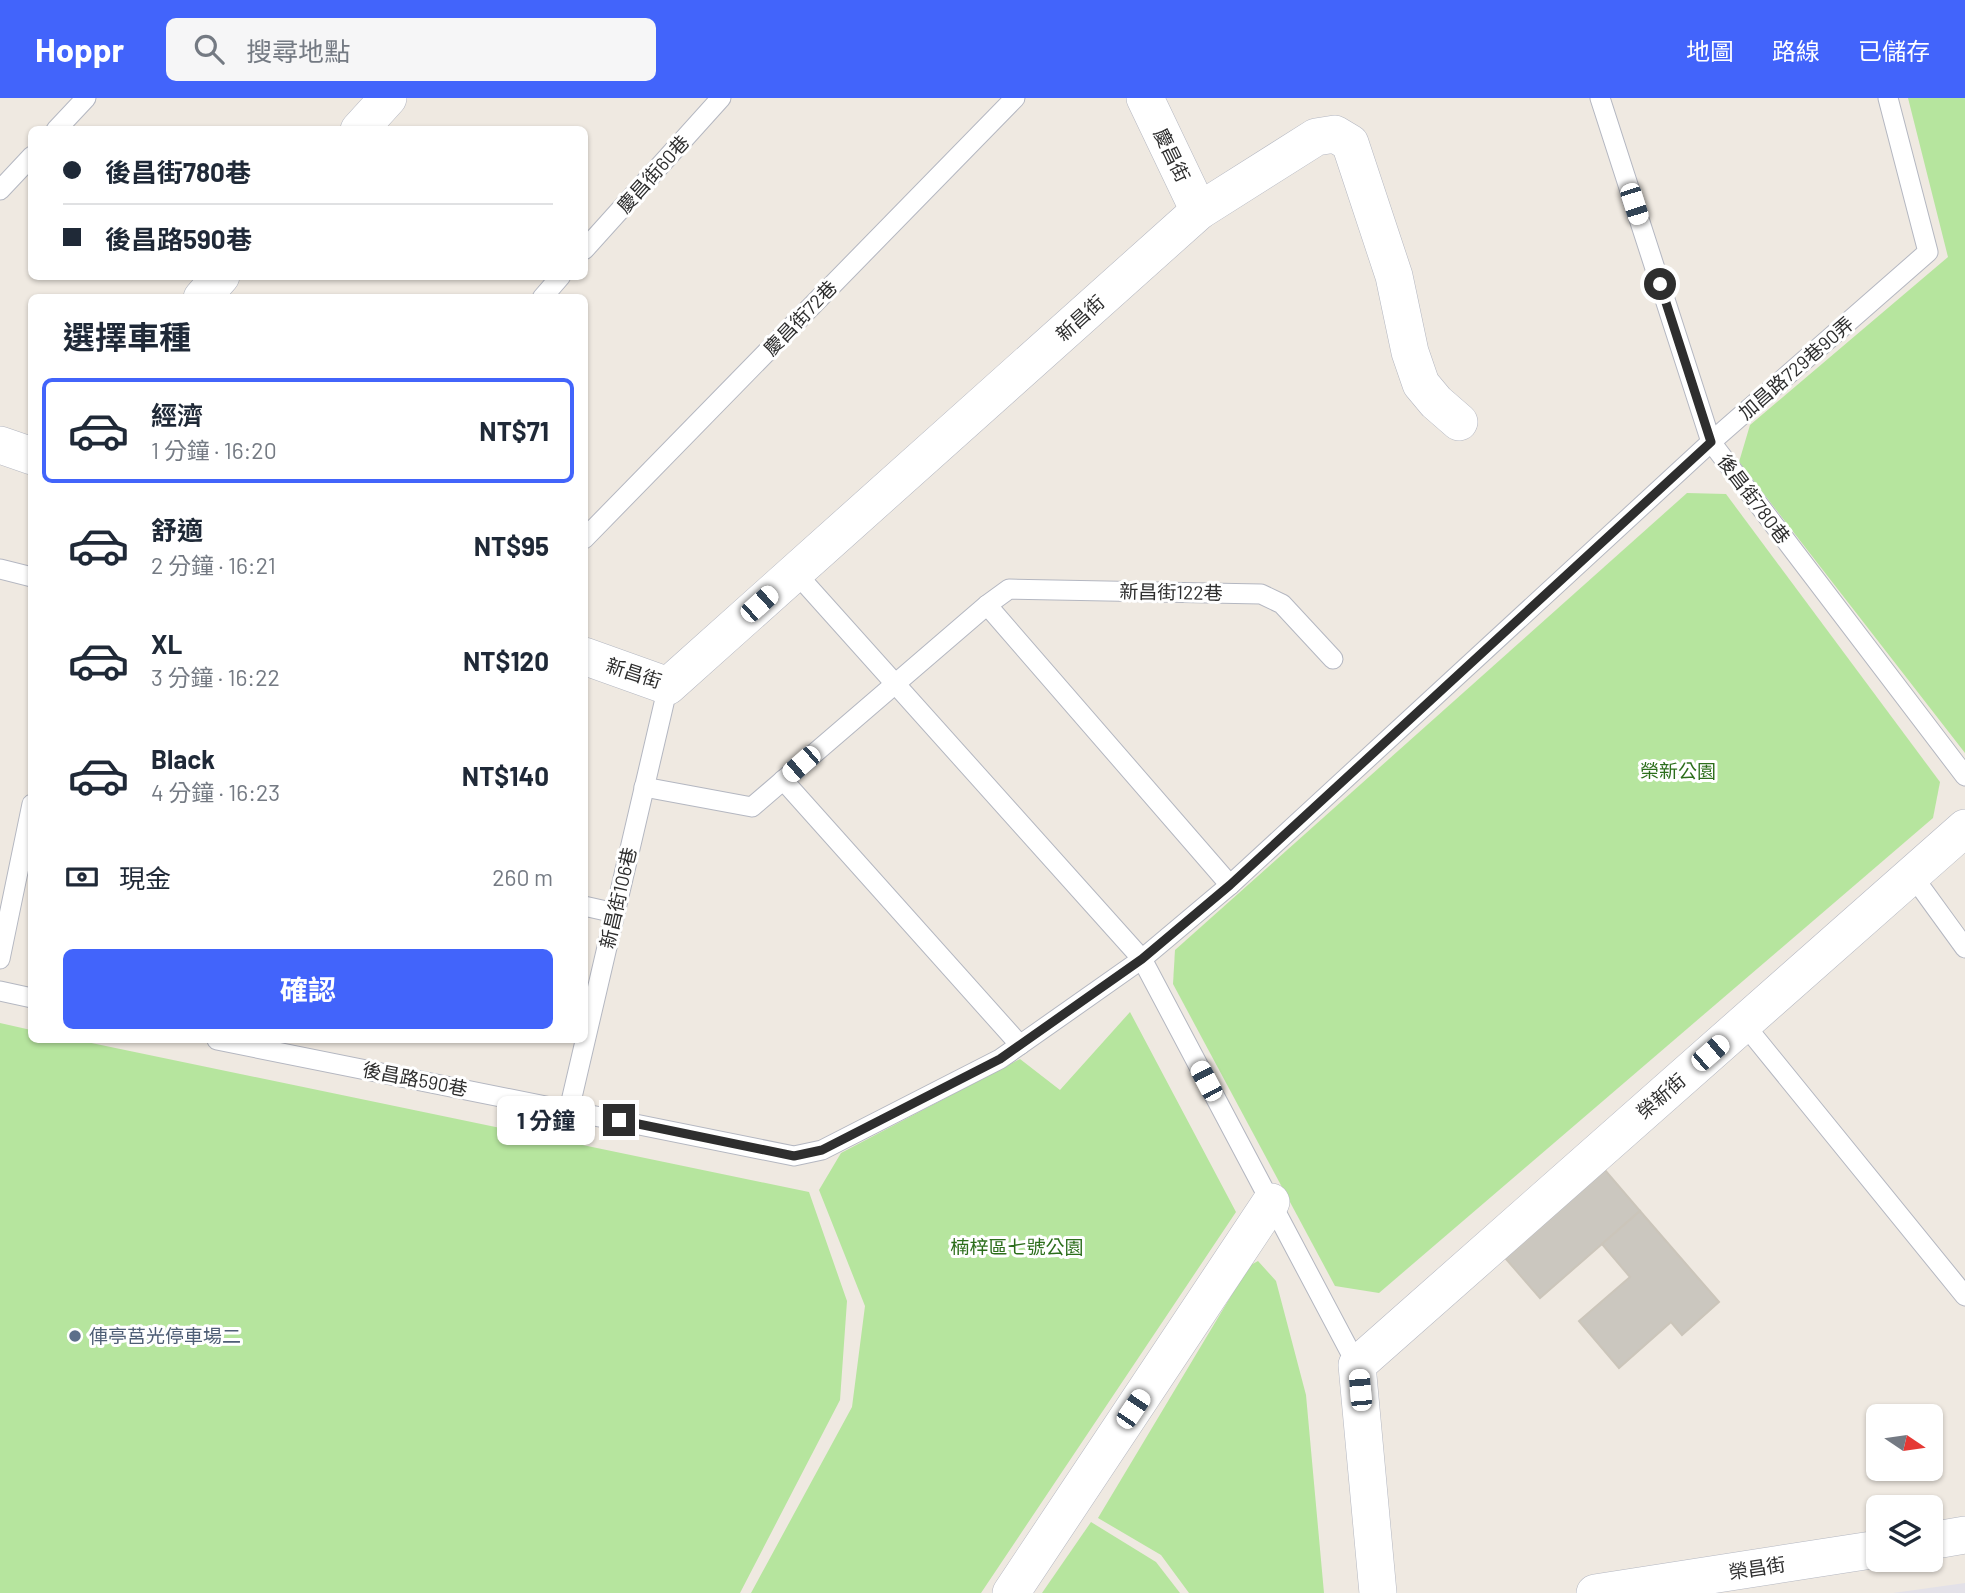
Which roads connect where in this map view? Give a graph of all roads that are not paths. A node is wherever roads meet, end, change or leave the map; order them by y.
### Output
1 (86, 98) edge
2 (388, 98) edge
3 (721, 98) edge
4 (1015, 98) edge
5 (1145, 98) edge
6 (1600, 98) edge
7 (1888, 98) edge
8 (60, 126) edge
9 (363, 126) edge
10 (28, 160) edge
11 (0, 190) edge
12 (1199, 211) junction
13 (588, 246) edge
14 (218, 280) edge
15 (558, 280) edge
16 (205, 294) edge
17 (545, 294) edge
18 (1459, 422) dead end
19 (1711, 442) junction
20 (0, 445) edge
21 (28, 455) edge
22 (588, 535) edge
23 (0, 569) edge
24 (795, 572) junction
25 (28, 575) edge
26 (987, 605) junction
27 (588, 657) edge
28 (1333, 659) dead end
29 (895, 683) junction
30 (668, 686) junction
31 (1965, 776) edge
32 (783, 780) junction
33 (644, 787) junction
34 (28, 823) edge
35 (1965, 828) edge
36 (1912, 875) junction
37 (1230, 885) junction
38 (588, 907) edge
39 (615, 913) junction
40 (1965, 948) edge
41 (0, 959) edge
42 (1142, 959) junction
43 (0, 991) edge
44 (28, 997) edge
45 (1744, 1024) junction
46 (588, 1029) edge
47 (237, 1043) edge
48 (585, 1043) edge
49 (1020, 1045) junction
50 (569, 1110) junction
51 (1271, 1202) junction
52 (1965, 1296) edge
53 (1357, 1365) junction
54 (1965, 1535) edge
55 (1943, 1539) edge
56 (1866, 1551) edge
57 (1010, 1593) edge
58 (1378, 1593) edge
59 (1595, 1593) edge

1 - 8 lane
2 - 9 street
3 - 13 lane, 慶昌街60巷
4 - 22 lane, 慶昌街72巷
5 - 12 street, 慶昌街
6 - 19 lane, 後昌街780巷
7 - 19 lane, 加昌路729巷90弄
10 - 11 lane
12 - 18 street, 新昌街
12 - 24 street, 新昌街
14 - 16 street
15 - 17 lane
19 - 31 lane, 後昌街780巷
19 - 37 lane, 加昌路729巷90弄
20 - 21 street
23 - 25 lane
24 - 29 lane
24 - 30 street, 新昌街
26 - 28 lane, 新昌街122巷
26 - 29 lane, 新昌街122巷
26 - 37 lane
27 - 30 street, 新昌街
29 - 32 lane, 新昌街122巷
29 - 42 lane
30 - 33 lane, 新昌街106巷
32 - 33 lane, 新昌街122巷
32 - 49 lane
33 - 39 lane, 新昌街106巷
34 - 41 lane
35 - 36 street, 榮新街
36 - 40 lane
36 - 45 street, 榮新街
37 - 42 lane, 加昌路729巷90弄
38 - 39 lane
39 - 46 lane, 新昌街106巷
42 - 49 lane, 後昌路590巷
42 - 51 lane
43 - 44 lane
45 - 52 lane
45 - 53 street, 榮新街
47 - 50 lane, 後昌路590巷
48 - 50 lane, 新昌街106巷
49 - 50 lane, 後昌路590巷
51 - 53 lane
51 - 57 street
53 - 58 street
54 - 55 street
56 - 59 street, 榮昌街

